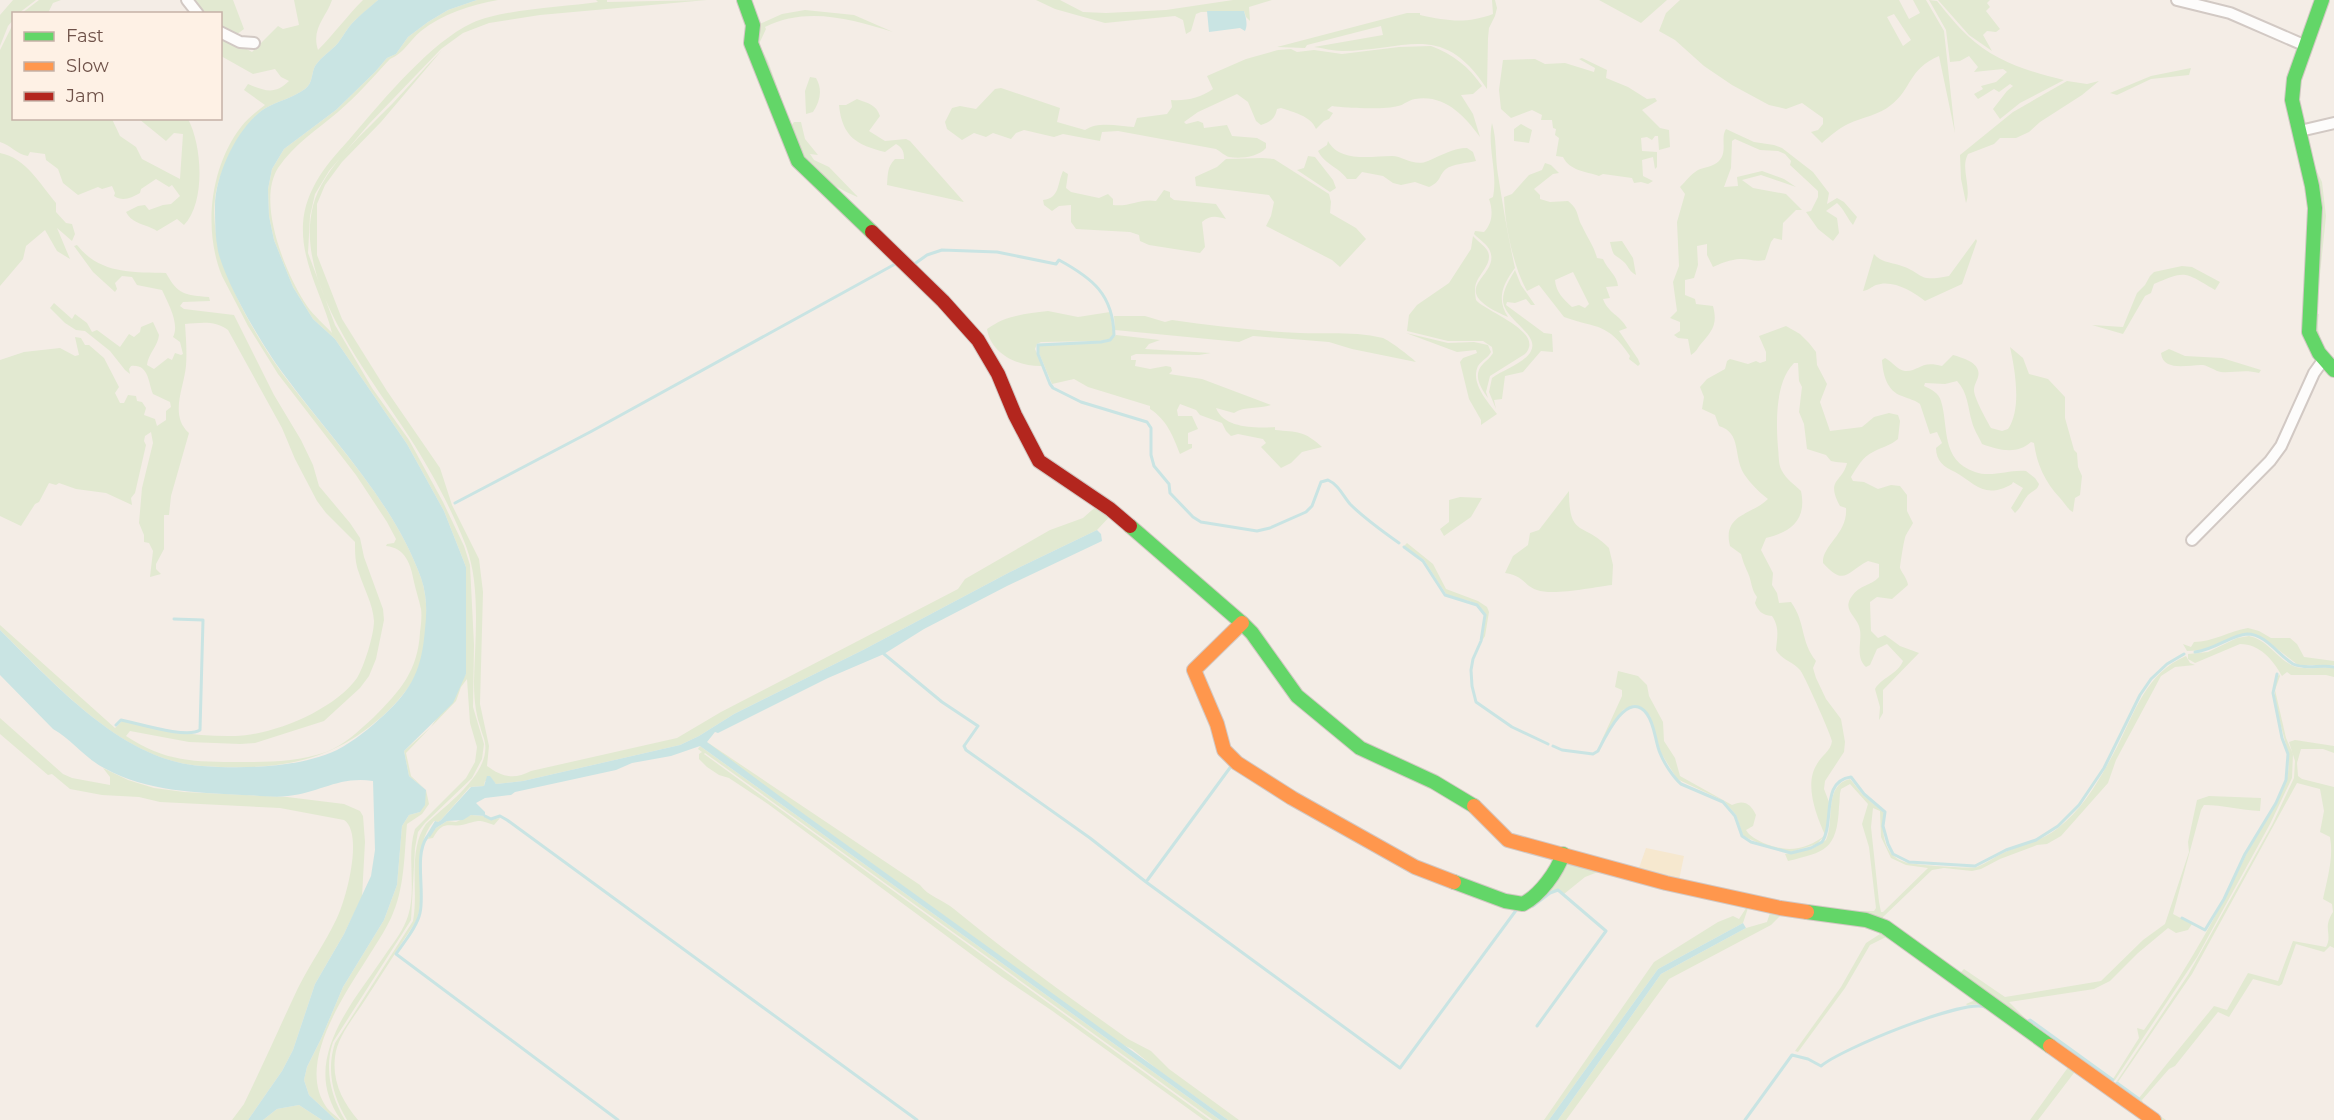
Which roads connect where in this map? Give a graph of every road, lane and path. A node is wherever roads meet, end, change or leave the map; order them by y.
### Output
1 (187, 0) edge
2 (744, 0) edge
3 (2177, 0) edge
4 (2322, 0) edge
5 (196, 12) edge
6 (222, 33) edge
7 (254, 43) dead end
8 (2306, 46) junction
9 (2334, 123) edge
10 (2300, 131) junction
11 (2324, 359) junction
12 (2334, 370) edge
13 (2192, 540) dead end
14 (1242, 623) junction
15 (1563, 854) junction
16 (2154, 1120) edge

1 - 5 street
2 - 14 street
3 - 8 street
4 - 8 street
6 - 7 street
8 - 10 street
9 - 10 street
10 - 11 street
11 - 12 street
11 - 13 street
14 - 15 street
14 - 15 street
15 - 16 street

